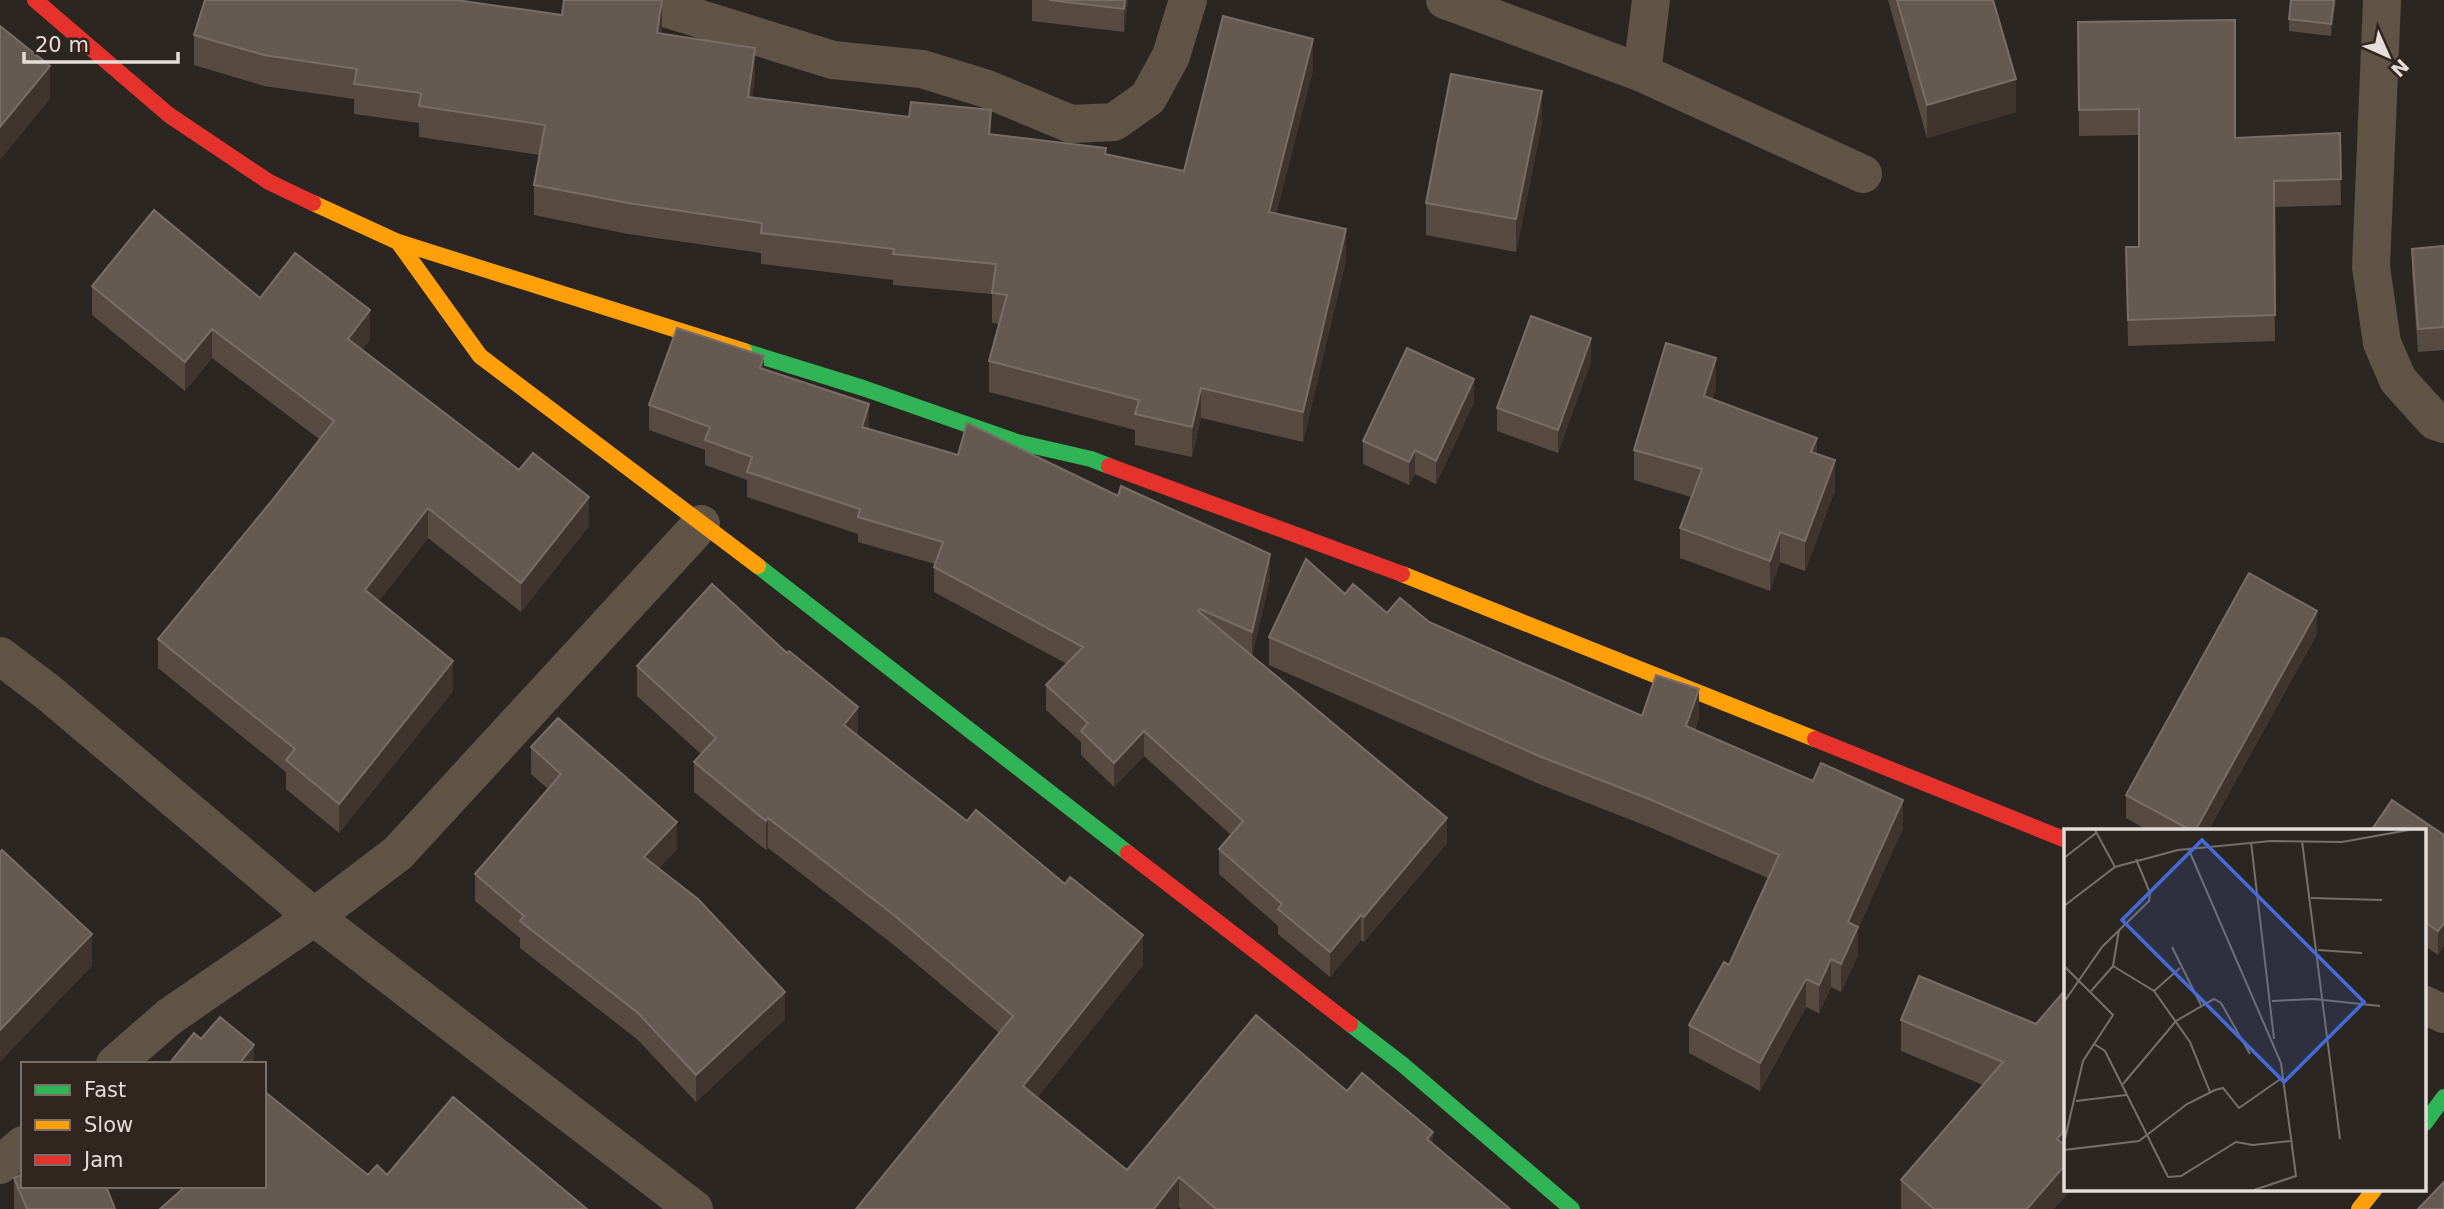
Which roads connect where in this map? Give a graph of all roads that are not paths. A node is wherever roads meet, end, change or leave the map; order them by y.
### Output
1 (639, 0) edge
2 (1188, 0) edge
3 (1445, 0) edge
4 (1651, 0) edge
5 (2382, 0) edge
6 (42, 3) edge
7 (1642, 73) junction
8 (1863, 174) dead end
9 (398, 242) junction
10 (2444, 424) edge
11 (701, 524) junction
12 (0, 656) edge
13 (2064, 839) edge
14 (314, 917) junction
15 (2426, 1005) edge
16 (2444, 1014) edge
17 (117, 1062) edge
18 (2444, 1097) edge
19 (2426, 1122) edge
20 (21, 1147) edge
21 (0, 1165) edge
22 (2372, 1192) edge
23 (694, 1209) edge
24 (1572, 1209) edge
25 (2359, 1209) edge

1 - 2 street
3 - 7 street
4 - 7 street
5 - 10 street
6 - 9 street
7 - 8 street
9 - 11 street
9 - 13 street
11 - 14 street
11 - 24 street
12 - 14 street
14 - 17 street
14 - 23 street
15 - 16 street
18 - 19 street
20 - 21 street
22 - 25 street

